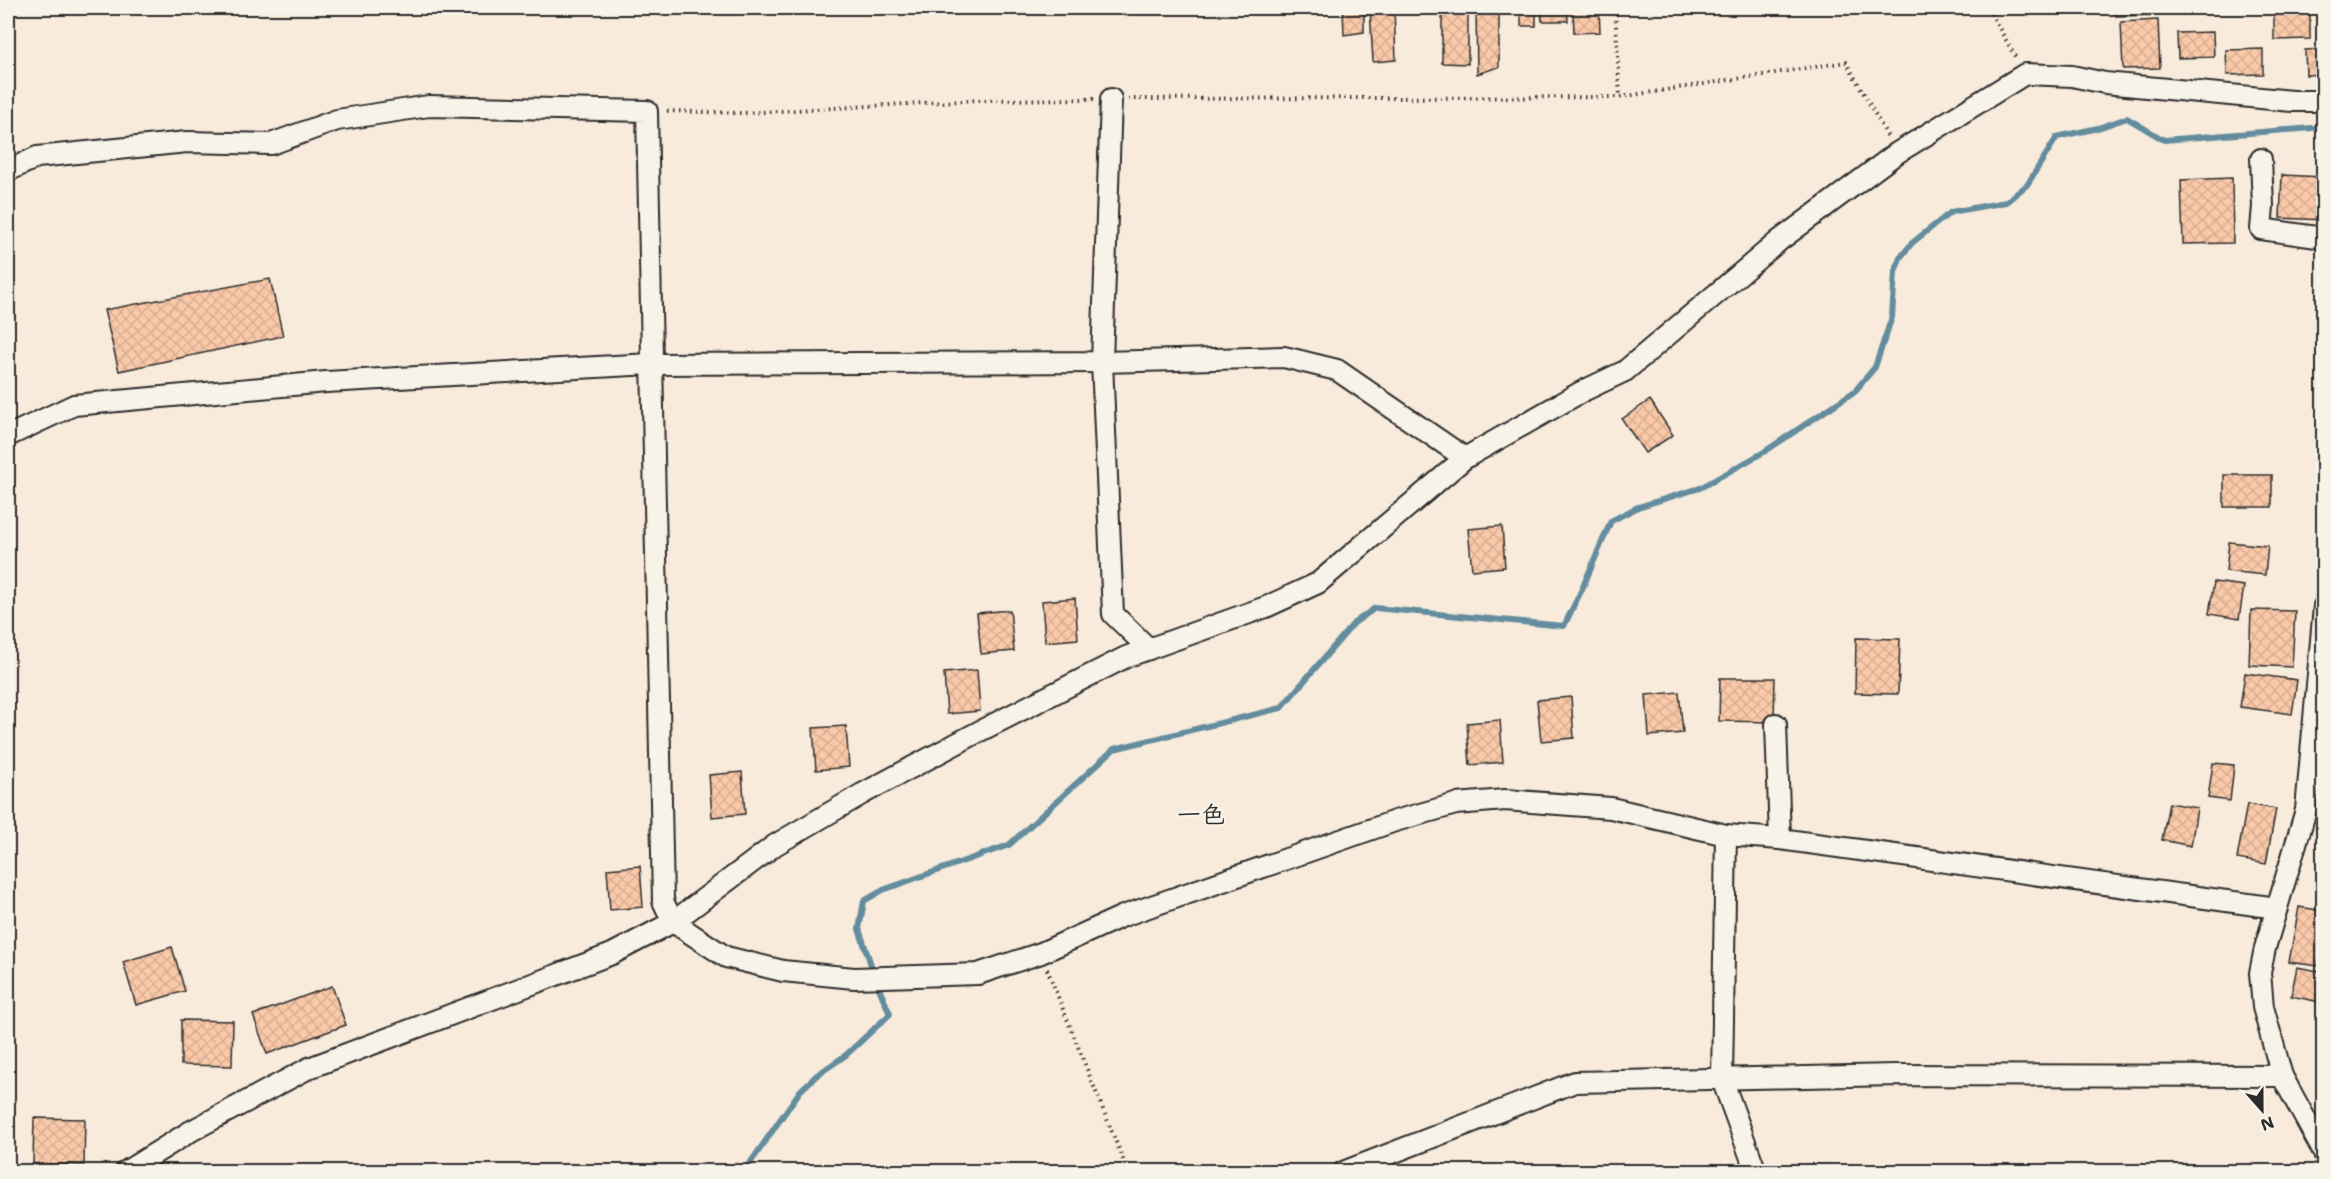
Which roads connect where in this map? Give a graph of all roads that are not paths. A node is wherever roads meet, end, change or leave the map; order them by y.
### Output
1 (1111, 99) road end
2 (2324, 101) edge
3 (2261, 159) dead end
4 (8, 171) edge
5 (2324, 238) edge
6 (1102, 362) junction
7 (651, 364) junction
8 (8, 436) edge
9 (1465, 458) junction
10 (2323, 618) edge
11 (1149, 649) junction
12 (1776, 724) dead end
13 (2315, 812) edge
14 (1726, 835) junction
15 (1780, 839) junction
16 (2277, 908) junction
17 (673, 922) junction
18 (2282, 1076) junction
19 (1722, 1080) junction
20 (2324, 1153) edge
21 (124, 1172) edge
22 (1343, 1172) edge
23 (1756, 1172) edge

1 - 6 street
2 - 9 street
3 - 5 street
4 - 7 street
6 - 7 street
6 - 9 street
6 - 11 street
7 - 8 street
7 - 17 street
9 - 11 street
10 - 13 street
11 - 17 street
12 - 15 street
13 - 16 street
14 - 15 street
14 - 17 street
14 - 19 street
15 - 16 street
16 - 18 street
17 - 21 street
18 - 19 street
18 - 20 street
19 - 22 street
19 - 23 street

